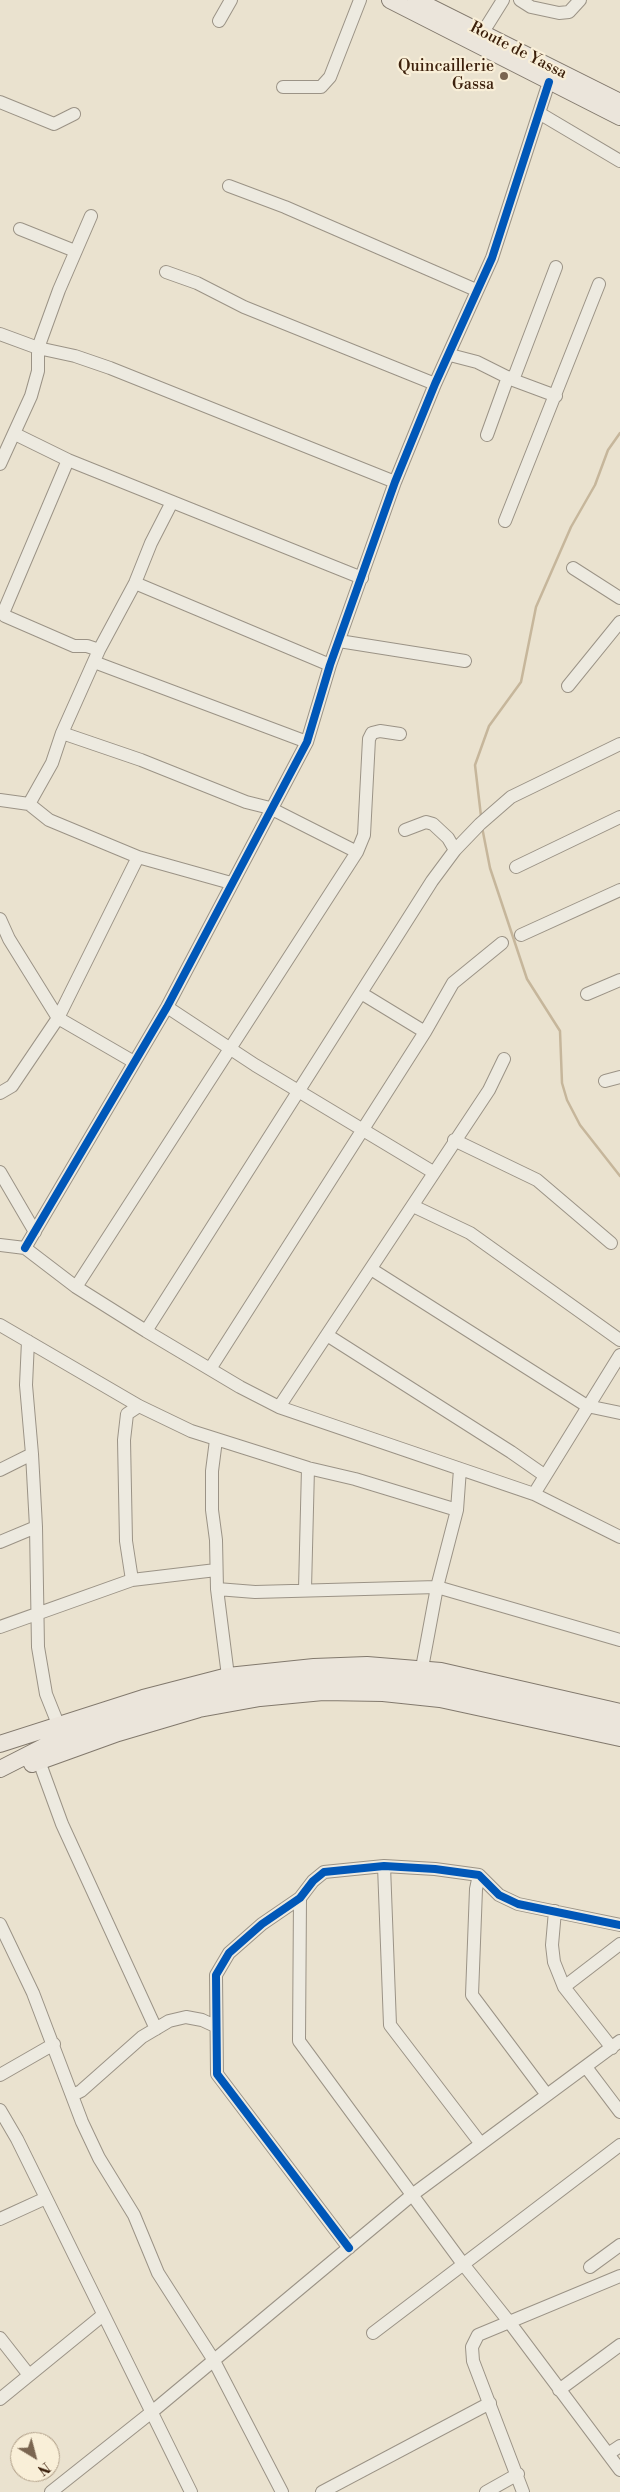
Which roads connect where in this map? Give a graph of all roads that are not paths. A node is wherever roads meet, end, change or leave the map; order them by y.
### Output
1 (231, 0) edge
2 (360, 0) edge
3 (390, 0) edge
4 (416, 0) edge
5 (503, 0) edge
6 (520, 0) edge
7 (580, 0) edge
8 (219, 20) dead end
9 (478, 38) junction
10 (549, 82) junction
11 (283, 87) dead end
12 (0, 102) edge
13 (620, 102) edge
14 (539, 113) junction
15 (74, 114) dead end
16 (620, 117) edge
17 (620, 161) edge
18 (229, 186) dead end
19 (91, 216) dead end
20 (20, 229) dead end
21 (75, 251) junction
22 (556, 267) dead end
23 (166, 272) dead end
24 (599, 284) dead end
25 (476, 290) junction
26 (0, 334) edge
27 (38, 348) junction
28 (450, 355) junction
29 (511, 378) junction
30 (435, 384) junction
31 (556, 396) junction
32 (15, 434) junction
33 (487, 435) dead end
34 (68, 460) junction
35 (0, 464) edge
36 (395, 482) junction
37 (172, 502) junction
38 (505, 520) dead end
39 (573, 568) dead end
40 (362, 578) junction
41 (135, 583) junction
42 (620, 598) edge
43 (620, 622) edge
44 (339, 641) junction
45 (99, 650) junction
46 (464, 661) dead end
47 (94, 662) junction
48 (330, 665) junction
49 (568, 686) dead end
50 (62, 733) junction
51 (400, 734) dead end
52 (307, 742) junction
53 (620, 744) edge
54 (0, 800) edge
55 (29, 804) junction
56 (270, 808) junction
57 (620, 817) edge
58 (405, 830) dead end
59 (455, 850) junction
60 (357, 852) junction
61 (138, 857) junction
62 (516, 867) dead end
63 (231, 883) junction
64 (620, 890) edge
65 (0, 920) edge
66 (521, 935) dead end
67 (502, 943) dead end
68 (620, 980) edge
69 (361, 993) junction
70 (587, 994) dead end
71 (167, 1007) junction
72 (58, 1018) junction
73 (425, 1032) junction
74 (230, 1048) junction
75 (504, 1059) dead end
76 (134, 1062) junction
77 (620, 1078) edge
78 (605, 1081) dead end
79 (299, 1092) junction
80 (0, 1093) edge
81 (363, 1130) junction
82 (454, 1140) junction
83 (0, 1172) edge
84 (433, 1172) junction
85 (413, 1206) junction
86 (34, 1232) junction
87 (611, 1242) dead end
88 (0, 1245) edge
89 (25, 1248) junction
90 (371, 1268) junction
91 (76, 1287) junction
92 (0, 1325) edge
93 (146, 1331) junction
94 (327, 1334) junction
95 (620, 1340) edge
96 (28, 1341) junction
97 (620, 1355) edge
98 (210, 1369) junction
99 (140, 1406) junction
100 (587, 1406) junction
101 (279, 1407) junction
102 (620, 1413) edge
103 (216, 1440) junction
104 (32, 1454) junction
105 (308, 1468) junction
106 (460, 1469) junction
107 (0, 1470) edge
108 (544, 1475) junction
109 (534, 1494) junction
110 (457, 1510) junction
111 (36, 1527) junction
112 (620, 1537) edge
113 (0, 1542) edge
114 (216, 1570) junction
115 (132, 1580) junction
116 (437, 1587) junction
117 (216, 1589) junction
118 (305, 1589) junction
119 (39, 1612) junction
120 (0, 1627) edge
121 (620, 1640) edge
122 (422, 1668) junction
123 (228, 1676) junction
124 (620, 1712) edge
125 (620, 1724) edge
126 (58, 1732) junction
127 (620, 1738) edge
128 (0, 1744) edge
129 (0, 1754) edge
130 (39, 1761) junction
131 (0, 1769) edge
132 (0, 1778) edge
133 (384, 1866) junction
134 (479, 1875) junction
135 (300, 1898) junction
136 (555, 1911) junction
137 (0, 1924) edge
138 (620, 1925) edge
139 (620, 1944) edge
140 (564, 1987) junction
141 (215, 2026) junction
142 (156, 2029) junction
143 (54, 2044) junction
144 (616, 2044) edge
145 (586, 2067) junction
146 (0, 2075) edge
147 (73, 2095) junction
148 (547, 2095) junction
149 (0, 2110) edge
150 (620, 2112) edge
151 (480, 2144) junction
152 (620, 2145) edge
153 (412, 2196) junction
154 (46, 2198) junction
155 (0, 2219) edge
156 (620, 2246) edge
157 (349, 2248) junction
158 (463, 2264) junction
159 (590, 2267) dead end
160 (620, 2276) edge
161 (103, 2314) junction
162 (510, 2323) junction
163 (373, 2333) dead end
164 (0, 2338) edge
165 (620, 2344) edge
166 (213, 2360) junction
167 (29, 2375) junction
168 (559, 2390) junction
169 (0, 2399) edge
170 (490, 2403) junction
171 (153, 2411) junction
172 (620, 2446) edge
173 (608, 2454) junction
174 (620, 2470) edge
175 (518, 2474) junction
176 (51, 2492) edge
177 (191, 2492) edge
178 (282, 2492) edge
179 (322, 2492) edge
180 (486, 2492) edge
181 (523, 2492) edge

1 - 8 street
2 - 11 street
3 - 9 main road, Route de Yassa
4 - 9 main road, Route de Yassa
5 - 9 street
6 - 7 street
9 - 10 main road, Route de Yassa
9 - 13 main road, Route de Yassa
10 - 14 street
10 - 16 main road, Route de Yassa
12 - 15 street
14 - 17 street
14 - 25 street
18 - 25 street
19 - 21 street
20 - 21 street
21 - 27 street
22 - 29 street
23 - 30 street
24 - 31 street
25 - 28 street
26 - 27 street
27 - 32 street
27 - 36 street
28 - 29 street
28 - 30 street
29 - 31 street
29 - 33 street
30 - 36 street
31 - 38 street
32 - 34 street
32 - 35 street
34 - 37 street
34 - 45 street
36 - 40 street
37 - 40 street
37 - 41 street
39 - 42 street
40 - 44 street
41 - 45 street
41 - 48 street
43 - 49 street
44 - 46 street
44 - 48 street
45 - 47 street
47 - 50 street
47 - 52 street
48 - 52 street
50 - 55 street
50 - 56 street
51 - 60 street
52 - 56 street
53 - 59 street
54 - 55 street
55 - 61 street
56 - 60 street
56 - 63 street
57 - 62 street
58 - 59 street
59 - 69 street
60 - 74 street
61 - 63 street
61 - 72 street
63 - 71 street
64 - 66 street
65 - 72 street
67 - 73 street
68 - 70 street
69 - 73 street
69 - 79 street
71 - 74 street
71 - 76 street
72 - 76 street
72 - 80 street
73 - 81 street
74 - 79 street
74 - 91 street
75 - 82 street
76 - 86 street
77 - 78 street
79 - 81 street
79 - 93 street
81 - 84 street
81 - 98 street
82 - 84 street
82 - 87 street
83 - 86 street
84 - 85 street
85 - 90 street
85 - 95 street
86 - 89 street
88 - 89 street
89 - 91 street
90 - 94 street
90 - 100 street
91 - 93 street
92 - 96 street
93 - 98 street
94 - 101 street
94 - 108 street
96 - 99 street
96 - 104 street
97 - 100 street
98 - 101 street
99 - 103 street
99 - 115 street
100 - 102 street
100 - 108 street
101 - 106 street
103 - 105 street
103 - 114 street
104 - 107 street
104 - 111 street
105 - 110 street
105 - 118 street
106 - 109 street
106 - 110 street
108 - 109 street
109 - 112 street
110 - 116 street
111 - 113 street
111 - 119 street
114 - 115 street
114 - 117 street
115 - 119 street
116 - 118 street
116 - 121 street
116 - 122 street
117 - 118 street
117 - 123 street
119 - 120 street
119 - 126 street
122 - 123 main road
122 - 124 main road
123 - 126 main road
125 - 126 main road
126 - 128 main road
126 - 129 main road
126 - 131 main road
127 - 130 main road
130 - 132 main road
130 - 142 street
133 - 134 street
133 - 135 street
133 - 151 street
134 - 136 street
134 - 148 street
135 - 141 street
135 - 153 street
136 - 138 street
136 - 140 street
137 - 143 street
139 - 140 street
140 - 144 street
141 - 142 street
141 - 157 street
142 - 147 street
143 - 146 street
143 - 147 street
144 - 145 street
145 - 148 street
145 - 150 street
147 - 166 street
148 - 151 street
149 - 154 street
151 - 153 street
152 - 158 street
153 - 157 street
153 - 158 street
154 - 155 street
154 - 161 street
156 - 159 street
157 - 166 street
158 - 162 street
158 - 163 street
160 - 162 street
161 - 167 street
161 - 171 street
162 - 168 street
162 - 170 street
164 - 167 street
165 - 168 street
166 - 171 street
166 - 178 street
167 - 169 street
168 - 173 street
170 - 175 street
170 - 179 street
171 - 176 street
171 - 177 street
172 - 173 street
173 - 174 street
175 - 180 street
175 - 181 street

